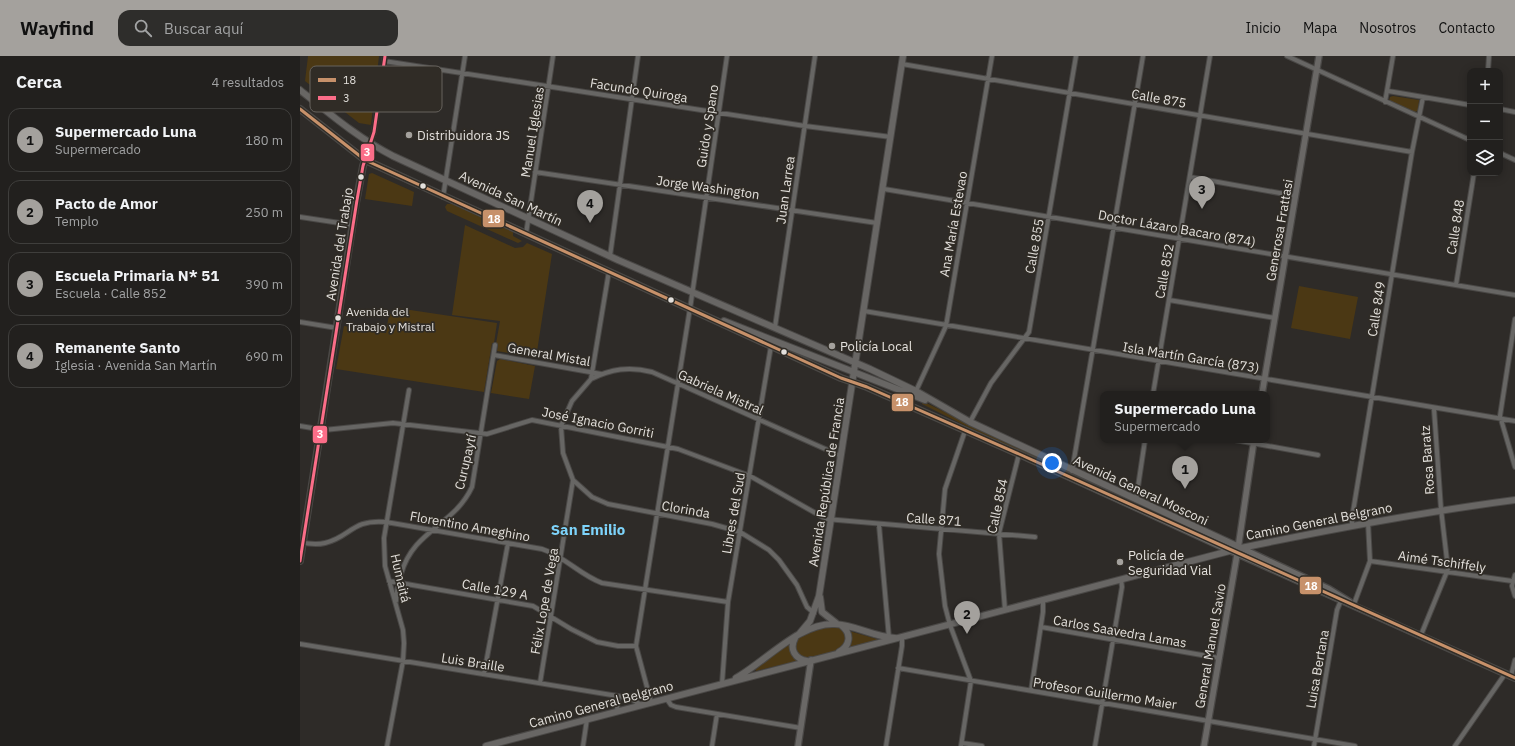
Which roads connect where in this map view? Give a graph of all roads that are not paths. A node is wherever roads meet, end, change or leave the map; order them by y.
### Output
1 (465, 56) edge
2 (553, 56) edge
3 (638, 56) edge
4 (727, 56) edge
5 (814, 56) edge
6 (903, 56) edge
7 (992, 56) edge
8 (1076, 56) edge
9 (1143, 56) edge
10 (1210, 56) edge
11 (1287, 56) edge
12 (1320, 56) edge
13 (1393, 56) edge
14 (1489, 56) edge
15 (385, 58) edge
16 (902, 64) junction
17 (426, 66) edge
18 (1488, 68) edge
19 (442, 69) edge
20 (1317, 70) junction
21 (462, 73) junction
22 (988, 79) junction
23 (549, 87) junction
24 (300, 90) edge
25 (1388, 91) junction
26 (1070, 93) junction
27 (1423, 97) junction
28 (310, 98) edge
29 (632, 100) junction
30 (1385, 102) junction
31 (1135, 104) junction
32 (1467, 104) edge
33 (300, 110) edge
34 (1503, 110) edge
35 (329, 112) edge
36 (377, 112) edge
37 (1515, 112) edge
38 (720, 113) junction
39 (1200, 115) junction
40 (1419, 117) junction
41 (805, 126) junction
42 (1307, 133) junction
43 (891, 137) junction
44 (1467, 139) edge
45 (370, 144) junction
46 (1412, 152) junction
47 (1503, 154) edge
48 (364, 160) junction
49 (1515, 160) edge
50 (536, 172) junction
51 (1474, 176) edge
52 (1190, 177) junction
53 (446, 180) junction
54 (621, 185) junction
55 (884, 189) junction
56 (1296, 196) junction
57 (443, 197) junction
58 (706, 197) junction
59 (967, 203) junction
60 (793, 210) junction
61 (1049, 216) junction
62 (300, 217) edge
63 (529, 219) junction
64 (877, 222) junction
65 (353, 225) junction
66 (1114, 228) junction
67 (526, 234) junction
68 (1180, 239) junction
69 (610, 256) junction
70 (1286, 257) junction
71 (609, 271) junction
72 (1392, 274) junction
73 (1456, 285) junction
74 (692, 293) junction
75 (1515, 295) edge
76 (1169, 300) junction
77 (690, 308) junction
78 (864, 312) junction
79 (700, 313) junction
80 (1275, 318) junction
81 (1515, 319) edge
82 (300, 322) edge
83 (946, 326) junction
84 (775, 327) junction
85 (337, 328) junction
86 (1024, 340) junction
87 (495, 345) dead end
88 (771, 346) junction
89 (1093, 351) junction
90 (494, 355) junction
91 (1508, 357) junction
92 (1515, 358) edge
93 (1159, 361) junction
94 (856, 363) junction
95 (592, 372) junction
96 (854, 372) junction
97 (601, 374) junction
98 (590, 379) junction
99 (1264, 380) junction
100 (853, 382) junction
101 (677, 383) junction
102 (409, 390) dead end
103 (916, 391) junction
104 (1154, 391) edge
105 (1262, 391) edge
106 (1372, 398) junction
107 (1434, 409) junction
108 (758, 419) junction
109 (1500, 419) junction
110 (970, 422) junction
111 (1515, 422) edge
112 (403, 423) junction
113 (300, 426) edge
114 (561, 426) junction
115 (321, 429) junction
116 (965, 431) junction
117 (482, 434) junction
118 (1145, 443) edge
119 (1254, 443) edge
120 (1259, 443) edge
121 (668, 446) junction
122 (1019, 454) junction
123 (1318, 455) dead end
124 (841, 456) junction
125 (1515, 467) edge
126 (1072, 470) junction
127 (750, 476) junction
128 (574, 480) junction
129 (1136, 500) junction
130 (1515, 500) edge
131 (1441, 509) junction
132 (656, 514) junction
133 (831, 520) junction
134 (386, 522) junction
135 (1368, 522) junction
136 (1352, 524) junction
137 (879, 525) junction
138 (433, 529) junction
139 (940, 529) junction
140 (740, 532) junction
141 (999, 534) junction
142 (1036, 537) dead end
143 (301, 543) edge
144 (508, 543) junction
145 (1237, 550) junction
146 (561, 558) junction
147 (300, 561) edge
148 (1370, 561) junction
149 (1448, 573) junction
150 (1515, 575) edge
151 (1121, 579) junction
152 (389, 581) junction
153 (1512, 581) junction
154 (399, 582) junction
155 (644, 590) junction
156 (820, 596) junction
157 (1515, 596) edge
158 (1342, 598) junction
159 (498, 599) junction
160 (1043, 600) junction
161 (728, 602) junction
162 (1354, 604) junction
163 (396, 605) junction
164 (1005, 610) junction
165 (814, 613) junction
166 (551, 616) junction
167 (839, 625) junction
168 (950, 625) junction
169 (1041, 627) junction
170 (798, 634) junction
171 (1421, 635) junction
172 (889, 638) junction
173 (900, 638) junction
174 (1113, 640) junction
175 (300, 644) edge
176 (636, 646) junction
177 (839, 653) junction
178 (1219, 658) junction
179 (809, 660) junction
180 (1515, 660) edge
181 (403, 661) junction
182 (898, 668) junction
183 (484, 674) junction
184 (1505, 674) junction
185 (1513, 677) edge
186 (971, 681) junction
187 (540, 683) junction
188 (722, 684) junction
189 (1031, 691) junction
190 (618, 696) junction
191 (666, 698) junction
192 (652, 702) junction
193 (1102, 703) junction
194 (642, 705) junction
195 (617, 711) junction
196 (717, 714) junction
197 (587, 719) junction
198 (1209, 720) junction
199 (801, 728) junction
200 (1315, 739) junction
201 (961, 744) edge
202 (387, 746) edge
203 (486, 746) edge
204 (583, 746) edge
205 (712, 746) edge
206 (798, 746) edge
207 (886, 746) edge
208 (982, 746) edge
209 (1095, 746) edge
210 (1204, 746) edge
211 (1314, 746) edge
212 (1355, 746) edge
213 (1455, 746) edge

1 - 21 street
2 - 23 street, Manuel Iglesias
3 - 29 street
4 - 38 street, Guido y Spano
5 - 41 street, Juan Larrea
6 - 16 main road, Avenida República de Francia
7 - 22 street, Ana María Estevao
8 - 26 street, Calle 855
9 - 31 street
10 - 39 street, Calle 852
11 - 20 street
12 - 20 main road, Generosa Frattasi
13 - 25 street
14 - 18 street
15 - 17 street, Facundo Quiroga
16 - 22 street, Calle 875
16 - 43 main road, Avenida República de Francia
19 - 21 street, Facundo Quiroga
20 - 30 street
20 - 42 main road, Generosa Frattasi
21 - 23 street, Facundo Quiroga
21 - 53 street
22 - 26 street, Calle 875
22 - 59 street, Ana María Estevao
23 - 29 street, Facundo Quiroga
23 - 50 street, Manuel Iglesias
24 - 28 main road, Avenida San Martín
25 - 27 street
25 - 30 street
26 - 31 street, Calle 875
26 - 61 street, Calle 855
27 - 32 street
27 - 40 street, Calle 849
29 - 38 street, Facundo Quiroga
29 - 54 street
30 - 40 street
31 - 39 street, Calle 875
31 - 66 street
33 - 48 main road, Avenida San Martín
34 - 37 street
35 - 45 main road, Avenida San Martín
36 - 45 street
38 - 41 street, Facundo Quiroga
38 - 58 street, Guido y Spano
39 - 42 street, Calle 875
39 - 52 street, Calle 852
40 - 44 street
40 - 46 street, Calle 849
41 - 43 street, Facundo Quiroga
41 - 60 street, Juan Larrea
42 - 46 street, Calle 875
42 - 56 main road, Generosa Frattasi
43 - 55 main road, Avenida República de Francia
45 - 48 main road, Avenida del Trabajo
45 - 53 main road, Avenida San Martín
46 - 72 street, Calle 849
47 - 49 street
48 - 57 main road, Avenida San Martín
48 - 65 main road, Avenida del Trabajo
50 - 54 street, Jorge Washington
50 - 63 street, Manuel Iglesias
51 - 73 street, Calle 848
52 - 56 street
52 - 68 street, Calle 852
53 - 57 street
53 - 63 main road, Avenida San Martín
54 - 58 street, Jorge Washington
54 - 69 street
55 - 59 street, Doctor Lázaro Bacaro (874)
55 - 64 main road, Avenida República de Francia
56 - 70 main road, Generosa Frattasi
57 - 67 main road, Avenida San Martín
58 - 60 street, Jorge Washington
58 - 74 street, Guido y Spano
59 - 61 street, Doctor Lázaro Bacaro (874)
59 - 83 street, Ana María Estevao
60 - 64 street, Jorge Washington
60 - 84 street, Juan Larrea
61 - 66 street, Doctor Lázaro Bacaro (874)
61 - 86 street, Calle 855
62 - 65 street
63 - 67 street, Manuel Iglesias
63 - 69 main road, Avenida San Martín
64 - 78 main road, Avenida República de Francia
65 - 85 main road, Avenida del Trabajo
66 - 68 street, Doctor Lázaro Bacaro (874)
66 - 89 street
67 - 71 main road, Avenida San Martín
68 - 70 street, Doctor Lázaro Bacaro (874)
68 - 76 street, Calle 852
69 - 74 main road, Avenida San Martín
70 - 72 street, Doctor Lázaro Bacaro (874)
70 - 80 main road, Generosa Frattasi
71 - 77 main road, Avenida San Martín
71 - 95 street
72 - 73 street, Doctor Lázaro Bacaro (874)
72 - 106 street, Calle 849
73 - 75 street, Doctor Lázaro Bacaro (874)
74 - 77 street, Guido y Spano
74 - 84 main road, Avenida San Martín
76 - 80 street
76 - 93 street, Calle 852
77 - 79 main road, Avenida San Martín
77 - 101 street, Guido y Spano
78 - 83 street, Isla Martín García (873)
78 - 94 main road, Avenida República de Francia
79 - 88 main road, Avenida San Martín
79 - 96 main road
80 - 99 main road, Generosa Frattasi
81 - 91 street
82 - 85 street
83 - 86 street, Isla Martín García (873)
83 - 103 street, Ana María Estevao
84 - 94 main road, Avenida San Martín
85 - 115 main road, Avenida del Trabajo
86 - 89 street, Isla Martín García (873)
86 - 110 street, Calle 855
87 - 90 street, Curupaytí
88 - 100 main road, Avenida San Martín
88 - 108 street, Libres del Sud
89 - 93 street, Isla Martín García (873)
89 - 126 street
90 - 95 street, General Mistal
90 - 117 street, Curupaytí
91 - 92 street
91 - 109 street
93 - 99 street, Isla Martín García (873)
93 - 104 street, Calle 852
94 - 96 main road, Avenida República de Francia
94 - 103 main road, Avenida General Mosconi
95 - 97 street, General Mistal
95 - 98 street
96 - 100 main road, Avenida República de Francia
96 - 110 main road
97 - 98 street, Gabriela Mistral
97 - 101 street, Gabriela Mistral
98 - 114 street
99 - 105 main road, Generosa Frattasi
99 - 106 street, Isla Martín García (873)
100 - 116 main road, Avenida General Mosconi
100 - 124 main road, Avenida República de Francia
101 - 108 street, Gabriela Mistral
101 - 121 street, Guido y Spano
102 - 112 street, Humaitá
103 - 110 main road, Avenida General Mosconi
106 - 107 street, Isla Martín García (873)
106 - 136 street, Calle 849
107 - 109 street, Isla Martín García (873)
107 - 131 street, Rosa Baratz
108 - 124 street, Gabriela Mistral
108 - 127 street, Libres del Sud
109 - 111 street, Isla Martín García (873)
109 - 125 street
110 - 126 main road, Avenida General Mosconi
112 - 115 street, José Ignacio Gorriti
112 - 117 street, José Ignacio Gorriti
112 - 134 street, Humaitá
113 - 115 street, José Ignacio Gorriti
114 - 117 street, José Ignacio Gorriti
114 - 121 street, José Ignacio Gorriti
114 - 128 street
115 - 143 main road, Avenida del Trabajo
116 - 122 main road, Avenida General Mosconi
116 - 139 street
117 - 138 street, Curupaytí
118 - 129 street
119 - 145 main road
120 - 123 street
121 - 127 street, José Ignacio Gorriti
121 - 132 street, Guido y Spano
122 - 141 street, Calle 854
122 - 145 main road, Avenida General Mosconi
124 - 133 main road, Avenida República de Francia
126 - 129 main road, Avenida General Mosconi
127 - 133 street, José Ignacio Gorriti
127 - 140 street, Libres del Sud
128 - 132 street, Clorinda
128 - 146 street, Félix Lope de Vega
129 - 145 main road, Avenida General Mosconi
130 - 131 main road, Camino General Belgrano
131 - 135 main road, Camino General Belgrano
131 - 149 street, Rosa Baratz
132 - 140 street, Clorinda
132 - 155 street, Guido y Spano
133 - 137 street, Calle 871
133 - 156 main road, Avenida República de Francia
134 - 138 street, Florentino Ameghino
134 - 143 street, Florentino Ameghino
134 - 152 street, Humaitá
135 - 136 main road, Camino General Belgrano
135 - 148 street
136 - 145 main road, Camino General Belgrano
137 - 139 street, Calle 871
137 - 172 street
138 - 144 street, Florentino Ameghino
138 - 154 street, Curupaytí
139 - 141 street, Calle 871
139 - 168 street
140 - 161 street, Libres del Sud
140 - 165 street, Clorinda
141 - 142 street, Calle 871
141 - 164 street, Calle 854
143 - 147 main road, Avenida del Trabajo
144 - 146 street, Florentino Ameghino
144 - 159 street
145 - 151 main road, Camino General Belgrano
145 - 158 main road, Avenida General Mosconi
145 - 178 main road, General Manuel Savio
146 - 155 street, Florentino Ameghino
146 - 166 street, Félix Lope de Vega
148 - 149 street, Aimé Tschiffely
148 - 162 street
149 - 153 street, Aimé Tschiffely
149 - 171 street
150 - 153 street
151 - 160 main road, Camino General Belgrano
151 - 174 street
152 - 154 street, Calle 129 A
152 - 163 street, Humaitá
153 - 157 street
154 - 159 street, Calle 129 A
154 - 163 street, Curupaytí
155 - 161 street, Florentino Ameghino
155 - 176 street, Guido y Spano
156 - 165 main road, Avenida República de Francia
156 - 167 main road, Avenida República de Francia
158 - 162 main road, Avenida General Mosconi
158 - 200 street, Luisa Bertana
159 - 166 street, Calle 129 A
159 - 183 street
160 - 164 main road, Camino General Belgrano
160 - 169 street
161 - 188 street, Libres del Sud
162 - 171 main road, Avenida General Mosconi
163 - 181 street, Humaitá
164 - 168 main road, Camino General Belgrano
165 - 170 main road, Avenida República de Francia
166 - 176 street, Calle 129 A
166 - 187 street, Félix Lope de Vega
167 - 170 main road, Camino General Belgrano
167 - 172 main road, Camino General Belgrano
167 - 177 main road
168 - 173 main road, Camino General Belgrano
168 - 186 street
169 - 174 street, Carlos Saavedra Lamas
169 - 189 street
170 - 179 main road
170 - 188 main road, Camino General Belgrano
171 - 184 main road, Avenida General Mosconi
172 - 173 main road, Camino General Belgrano
173 - 177 main road, Camino General Belgrano
173 - 182 street
174 - 178 street, Carlos Saavedra Lamas
174 - 193 street
175 - 181 street, Luis Braille
176 - 192 street
177 - 179 main road, Camino General Belgrano
178 - 198 main road, General Manuel Savio
179 - 188 main road, Camino General Belgrano
179 - 199 main road
180 - 185 street
181 - 183 street, Luis Braille
181 - 202 street, Humaitá
182 - 186 street, Profesor Guillermo Maier
182 - 207 street
183 - 187 street, Luis Braille
184 - 185 main road, Avenida General Mosconi
184 - 213 street
186 - 189 street, Profesor Guillermo Maier
186 - 201 street
187 - 190 street, Luis Braille
188 - 191 main road, Camino General Belgrano
189 - 193 street, Profesor Guillermo Maier
190 - 194 street, Luis Braille
190 - 195 street
191 - 192 main road, Camino General Belgrano
191 - 196 street
192 - 194 main road, Camino General Belgrano
193 - 198 street, Profesor Guillermo Maier
193 - 209 street
194 - 195 main road, Camino General Belgrano
195 - 197 main road, Camino General Belgrano
196 - 199 street
196 - 205 street
197 - 203 main road, Camino General Belgrano
197 - 204 street
198 - 200 street, Profesor Guillermo Maier
198 - 210 main road, General Manuel Savio
199 - 206 main road
200 - 211 street, Luisa Bertana
200 - 212 street, Profesor Guillermo Maier
201 - 208 street

